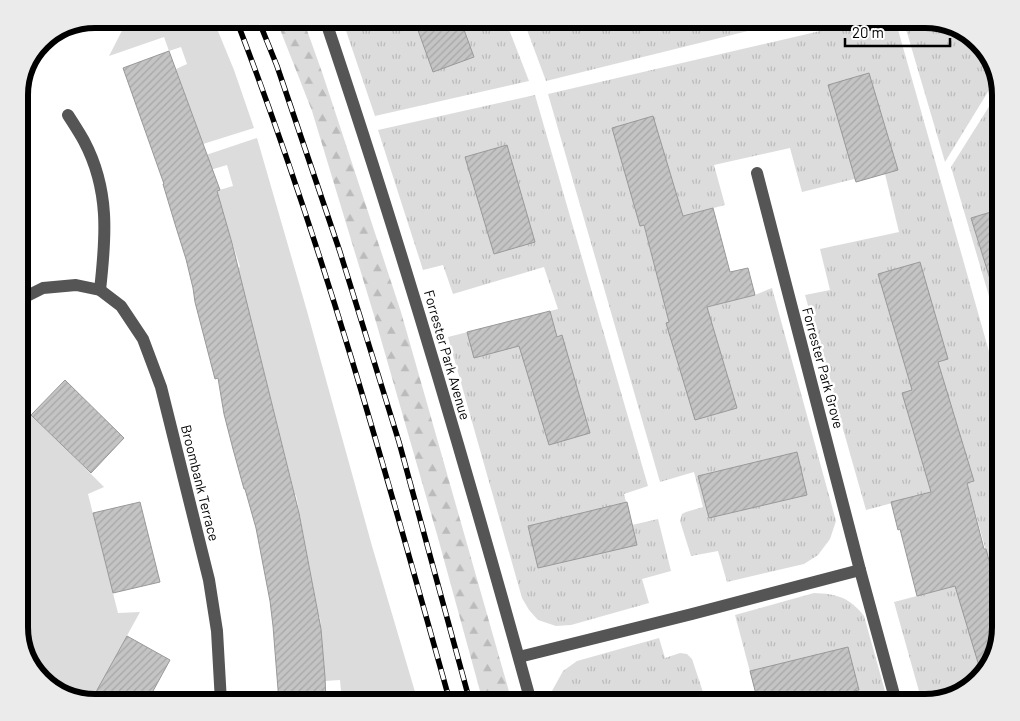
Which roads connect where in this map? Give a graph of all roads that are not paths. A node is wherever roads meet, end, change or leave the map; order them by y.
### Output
1 (328, 28) edge
2 (68, 115) dead end
3 (756, 173) dead end
4 (100, 290) junction
5 (28, 296) edge
6 (860, 570) junction
7 (519, 657) junction
8 (221, 694) edge
9 (529, 694) edge
10 (894, 694) edge

1 - 7 street, Forrester Park Avenue
2 - 4 street
3 - 6 street, Forrester Park Grove
4 - 5 street, Broombank Terrace
4 - 8 street, Broombank Terrace
6 - 7 street
6 - 10 street, Forrester Park Grove
7 - 9 street, Forrester Park Avenue

